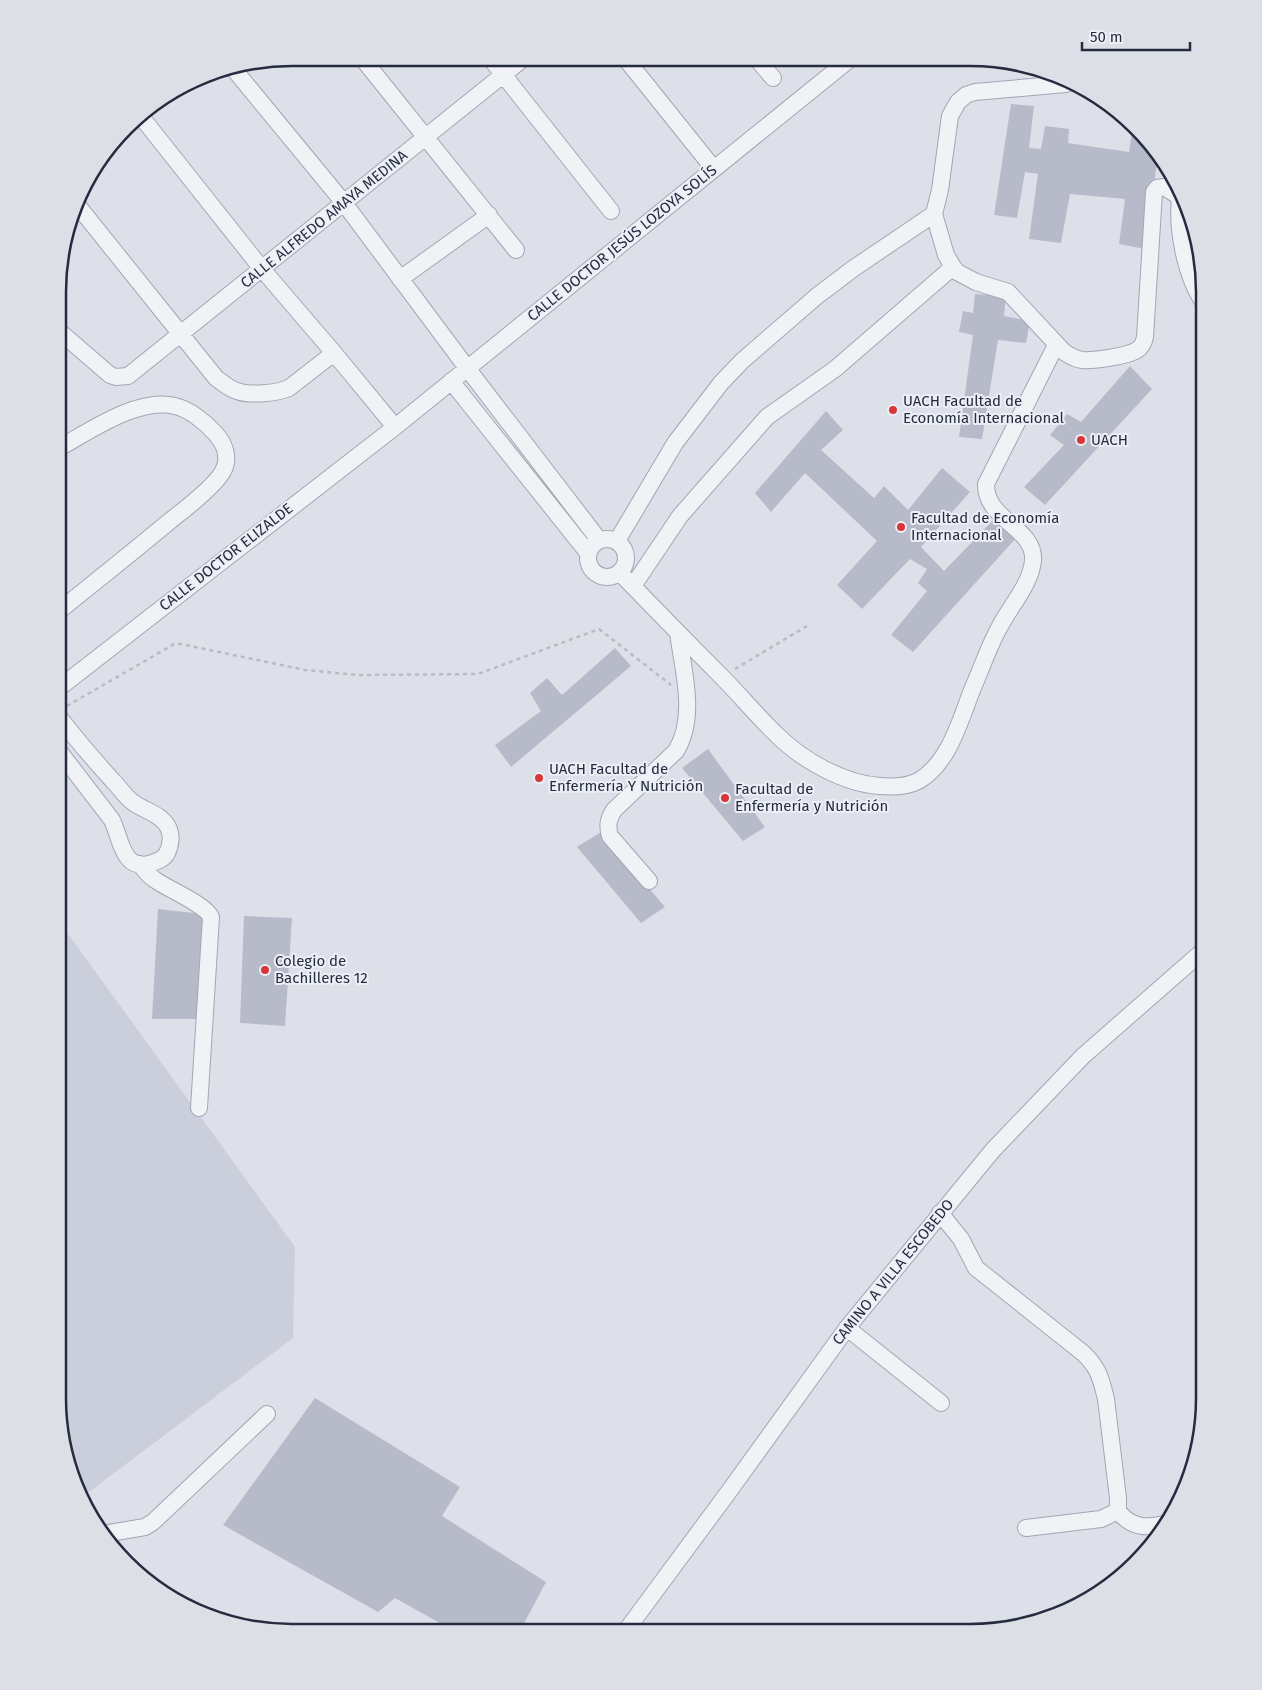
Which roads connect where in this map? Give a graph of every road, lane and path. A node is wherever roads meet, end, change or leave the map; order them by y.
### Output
1 (368, 66) edge
2 (496, 66) edge
3 (514, 66) edge
4 (631, 66) edge
5 (763, 66) edge
6 (841, 66) edge
7 (237, 73) edge
8 (503, 75) junction
9 (773, 78) dead end
10 (1059, 85) edge
11 (144, 121) edge
12 (426, 137) junction
13 (714, 169) junction
14 (1171, 190) edge
15 (344, 203) junction
16 (81, 210) edge
17 (611, 212) dead end
18 (1181, 212) edge
19 (934, 214) junction
20 (489, 215) junction
21 (516, 250) dead end
22 (953, 267) junction
23 (262, 269) junction
24 (1195, 277) edge
25 (400, 279) junction
26 (180, 335) junction
27 (66, 337) edge
28 (1056, 345) junction
29 (334, 352) junction
30 (467, 368) junction
31 (451, 381) junction
32 (395, 427) junction
33 (66, 444) edge
34 (600, 540) junction
35 (617, 541) junction
36 (588, 554) junction
37 (620, 573) junction
38 (633, 586) junction
39 (66, 605) edge
40 (807, 626) dead end
41 (678, 633) junction
42 (722, 677) junction
43 (66, 683) edge
44 (687, 697) junction
45 (66, 706) edge
46 (66, 726) edge
47 (66, 759) edge
48 (94, 760) junction
49 (77, 774) junction
50 (121, 789) junction
51 (100, 806) junction
52 (140, 864) junction
53 (649, 881) dead end
54 (1196, 957) edge
55 (199, 1108) dead end
56 (940, 1214) junction
57 (847, 1328) junction
58 (941, 1403) dead end
59 (267, 1414) dead end
60 (1118, 1511) junction
61 (1156, 1525) edge
62 (1026, 1528) dead end
63 (111, 1533) edge
64 (630, 1624) edge

1 - 12 street
2 - 8 street
3 - 8 street, CALLE ALFREDO AMAYA MEDINA
4 - 13 street
5 - 9 street
6 - 13 street, CALLE DOCTOR JESÚS LOZOYA SOLÍS
7 - 15 street
8 - 12 street, CALLE ALFREDO AMAYA MEDINA
8 - 17 street
10 - 19 street
11 - 23 street
12 - 15 street, CALLE ALFREDO AMAYA MEDINA
12 - 20 street
13 - 30 street, CALLE DOCTOR JESÚS LOZOYA SOLÍS
14 - 28 street
15 - 23 street, CALLE ALFREDO AMAYA MEDINA
15 - 25 street
16 - 26 street
18 - 24 street
19 - 22 street
19 - 35 street
20 - 21 street
20 - 25 street
22 - 28 street
22 - 38 street
23 - 26 street, CALLE ALFREDO AMAYA MEDINA
23 - 29 street
25 - 30 street
26 - 27 street, CALLE ALFREDO AMAYA MEDINA
26 - 29 street
28 - 42 street
29 - 32 street
30 - 31 street, CALLE DOCTOR JESÚS LOZOYA SOLÍS
30 - 34 street
31 - 32 street, CALLE DOCTOR JESÚS LOZOYA SOLÍS
31 - 36 street
32 - 43 street, CALLE DOCTOR ELIZALDE
33 - 39 street
34 - 35 street
34 - 36 street
35 - 37 street
36 - 37 street
37 - 38 street
38 - 41 street
40 - 42 path
41 - 42 street
41 - 44 street
44 - 45 path
44 - 53 street
46 - 48 street
47 - 49 street
48 - 49 street
48 - 50 street
49 - 51 street
50 - 51 street
50 - 52 street
51 - 52 street
52 - 55 street
54 - 56 street, CAMINO A VILLA ESCOBEDO
56 - 57 street, CAMINO A VILLA ESCOBEDO
56 - 60 street
57 - 58 street
57 - 64 street, CAMINO A VILLA ESCOBEDO
59 - 63 street
60 - 61 street
60 - 62 street

